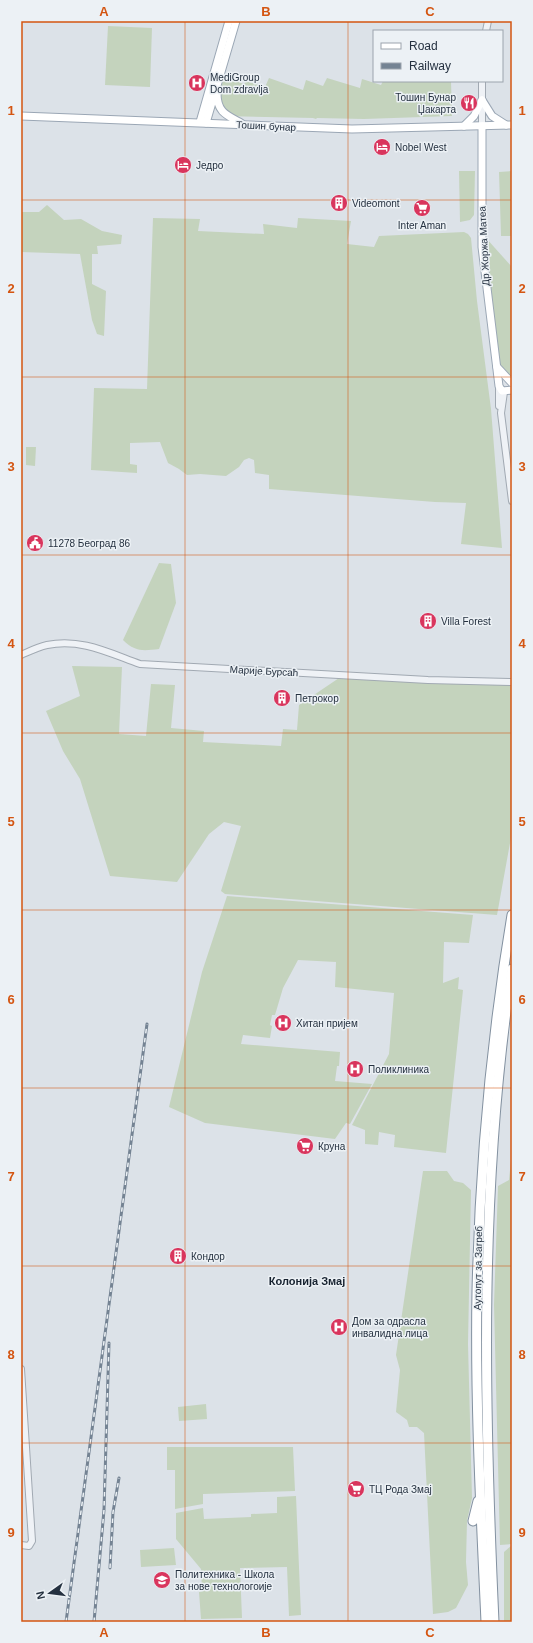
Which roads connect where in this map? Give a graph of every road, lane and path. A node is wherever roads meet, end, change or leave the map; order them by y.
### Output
1 (229, 21) edge
2 (236, 21) edge
3 (482, 82) edge
4 (217, 87) junction
5 (482, 100) junction
6 (21, 116) edge
7 (203, 123) junction
8 (245, 125) junction
9 (506, 125) edge
10 (464, 126) junction
11 (482, 126) junction
12 (482, 138) junction
13 (507, 386) edge
14 (512, 501) edge
15 (23, 654) edge
16 (512, 682) edge
17 (512, 915) edge
18 (512, 969) edge
19 (21, 1369) edge
20 (480, 1486) junction
21 (473, 1521) dead end
22 (21, 1545) edge
23 (486, 1622) edge
24 (494, 1622) edge

1 - 7 main road
2 - 4 main road
3 - 5 street
4 - 7 main road
4 - 8 main road
5 - 9 main road
5 - 10 main road
5 - 11 street
6 - 7 main road, Тошин бунар
7 - 8 main road, Тошин бунар
8 - 10 main road, Тошин бунар
9 - 11 main road, Тошин бунар
9 - 12 main road
10 - 11 main road, Тошин бунар
10 - 12 main road
11 - 12 main road, Др Жоржа Матеа
12 - 13 main road, Др Жоржа Матеа
13 - 14 street, Др Жоржа Матеа
15 - 16 street, Марије Бурсаћ
17 - 20 highway, Аутопут за Загреб
18 - 24 highway, Аутопут за Загреб
19 - 22 street
20 - 21 highway
20 - 23 highway, Аутопут за Загреб

